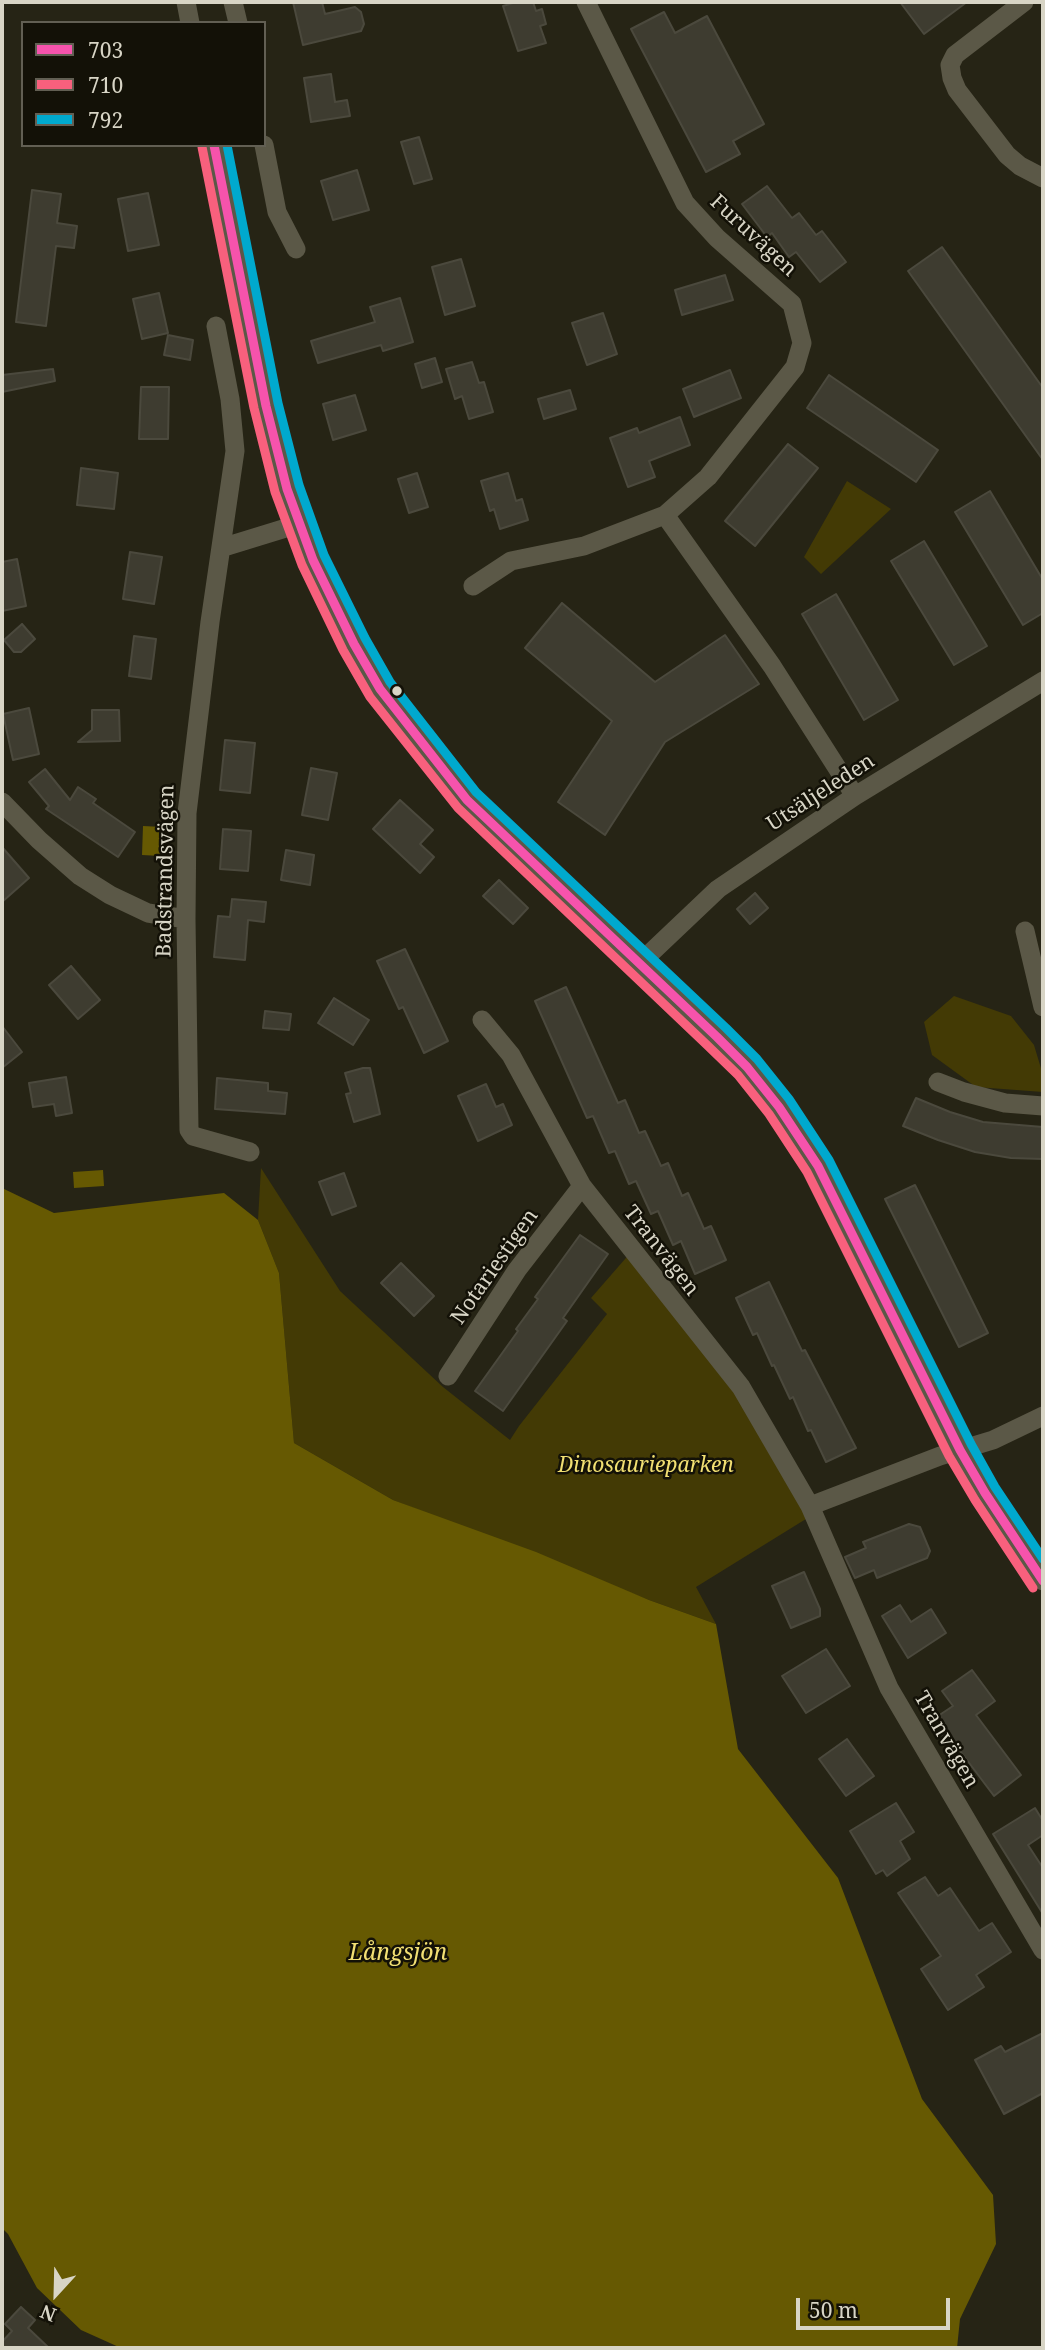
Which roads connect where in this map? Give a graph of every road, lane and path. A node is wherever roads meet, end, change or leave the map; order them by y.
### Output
1 (186, 2) edge
2 (233, 2) edge
3 (586, 2) edge
4 (1024, 2) edge
5 (190, 21) edge
6 (238, 21) edge
7 (214, 147) edge
8 (264, 147) edge
9 (1043, 178) edge
10 (296, 249) dead end
11 (216, 326) dead end
12 (665, 515) junction
13 (299, 524) junction
14 (221, 548) junction
15 (473, 586) dead end
16 (1043, 681) edge
17 (855, 796) junction
18 (3, 806) edge
19 (186, 919) junction
20 (1025, 931) dead end
21 (639, 962) junction
22 (1043, 1007) edge
23 (482, 1020) dead end
24 (938, 1082) dead end
25 (1043, 1106) edge
26 (250, 1152) dead end
27 (582, 1185) junction
28 (448, 1376) dead end
29 (1043, 1416) edge
30 (960, 1450) junction
31 (810, 1506) junction
32 (1043, 1581) edge
33 (1043, 1950) edge

1 - 5 street
2 - 6 street
3 - 12 street, Furuvägen
4 - 9 street
7 - 13 street
8 - 10 street
11 - 14 street, Badstrandsvägen
12 - 15 street, Furuvägen
12 - 17 street
13 - 14 street
13 - 21 street
14 - 19 street, Badstrandsvägen
16 - 17 street, Utsäljeleden
17 - 21 street, Utsäljeleden
18 - 19 street
19 - 26 street, Badstrandsvägen
20 - 22 street
21 - 30 street
23 - 27 street, Tranvägen
24 - 25 street
27 - 28 street, Notariestigen
27 - 31 street, Tranvägen
29 - 30 street
30 - 31 street
30 - 32 street
31 - 33 street, Tranvägen

